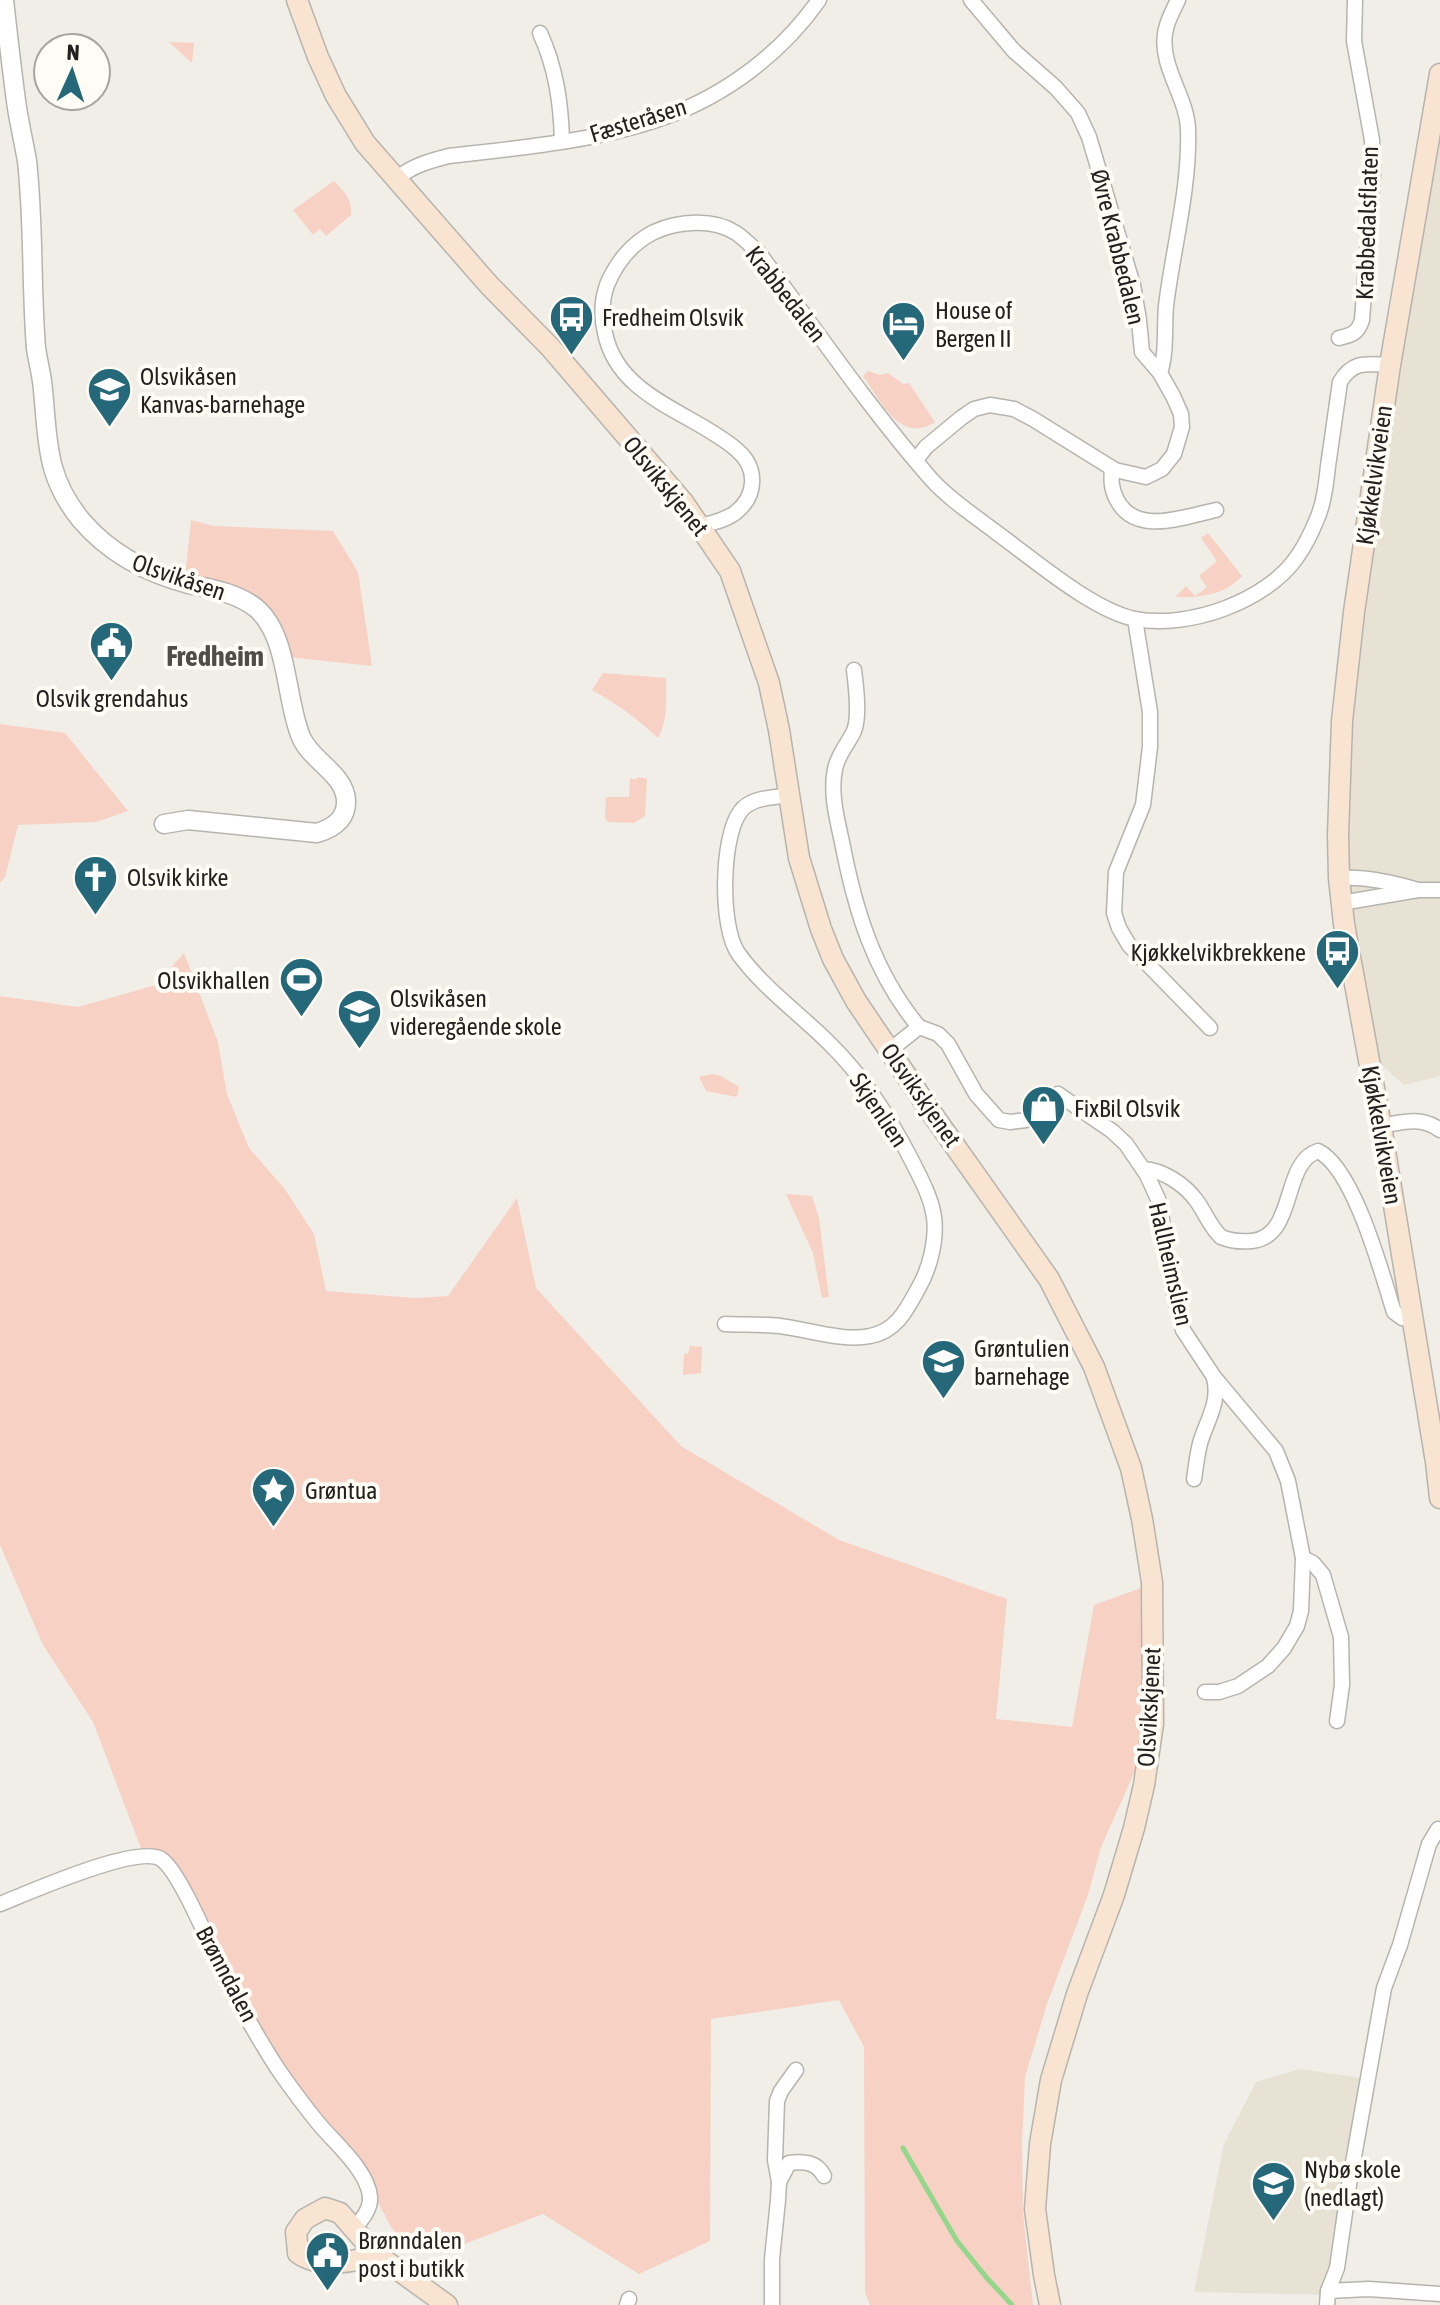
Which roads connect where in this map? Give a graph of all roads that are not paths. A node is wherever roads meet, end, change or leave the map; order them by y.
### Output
1 (4, 0) edge
2 (297, 0) edge
3 (819, 0) edge
4 (971, 0) edge
5 (1178, 0) edge
6 (1355, 0) edge
7 (540, 33) dead end
8 (1440, 74) edge
9 (562, 141) junction
10 (395, 180) junction
11 (1339, 338) dead end
12 (1390, 365) junction
13 (1160, 373) junction
14 (916, 460) junction
15 (1112, 468) junction
16 (1216, 510) dead end
17 (701, 526) junction
18 (1135, 619) junction
19 (854, 670) dead end
20 (789, 795) junction
21 (164, 824) dead end
22 (1339, 878) junction
23 (1418, 890) junction
24 (1440, 890) edge
25 (1341, 903) junction
26 (919, 1027) junction
27 (1210, 1028) dead end
28 (890, 1050) junction
29 (1381, 1126) junction
30 (1440, 1130) edge
31 (1143, 1169) junction
32 (1414, 1320) junction
33 (725, 1324) dead end
34 (1214, 1377) junction
35 (1194, 1479) dead end
36 (1440, 1498) edge
37 (1303, 1558) junction
38 (1205, 1692) dead end
39 (1337, 1721) dead end
40 (1438, 1829) dead end
41 (0, 1904) edge
42 (796, 2070) dead end
43 (824, 2176) dead end
44 (779, 2182) junction
45 (354, 2228) junction
46 (376, 2254) junction
47 (1440, 2294) edge
48 (1327, 2298) edge
49 (447, 2305) edge
50 (772, 2305) edge
51 (1050, 2305) edge

1 - 21 street, Olsvikåsen
2 - 10 main road, Olsvikskjenet
3 - 9 street, Fæsteråsen
4 - 13 street, Øvre Krabbedalen
5 - 13 street
6 - 11 street, Krabbedalsflaten
7 - 9 street, Fæsteråsen
8 - 12 main road, Kjøkkelvikveien
9 - 10 street, Fæsteråsen
10 - 17 main road, Olsvikskjenet
12 - 18 street, Krabbedalen
12 - 22 main road, Kjøkkelvikveien
13 - 15 street, Øvre Krabbedalen
14 - 15 street, Øvre Krabbedalen
14 - 17 street, Krabbedalen
14 - 18 street, Krabbedalen
15 - 16 street
17 - 20 main road, Olsvikskjenet
18 - 27 street
19 - 26 street, Hallheimslien
20 - 28 main road, Olsvikskjenet
20 - 33 street, Skjenlien
22 - 23 street
22 - 25 main road, Kjøkkelvikveien
23 - 24 street
23 - 25 street
25 - 29 main road, Kjøkkelvikveien
26 - 28 street
26 - 31 street, Hallheimslien
28 - 51 main road, Olsvikskjenet
29 - 30 street
29 - 32 main road, Kjøkkelvikveien
31 - 32 street, Kjøkkelvikveien
31 - 34 street, Hallheimslien
32 - 36 main road, Kjøkkelvikveien
34 - 35 street
34 - 37 street, Hallheimslien
37 - 38 street, Hallheimslien
37 - 39 street, Hallheimslien
40 - 48 street
41 - 45 street, Brønndalen
42 - 44 street
43 - 44 street
44 - 50 street
45 - 46 main road
45 - 46 main road
46 - 49 main road
47 - 48 street

